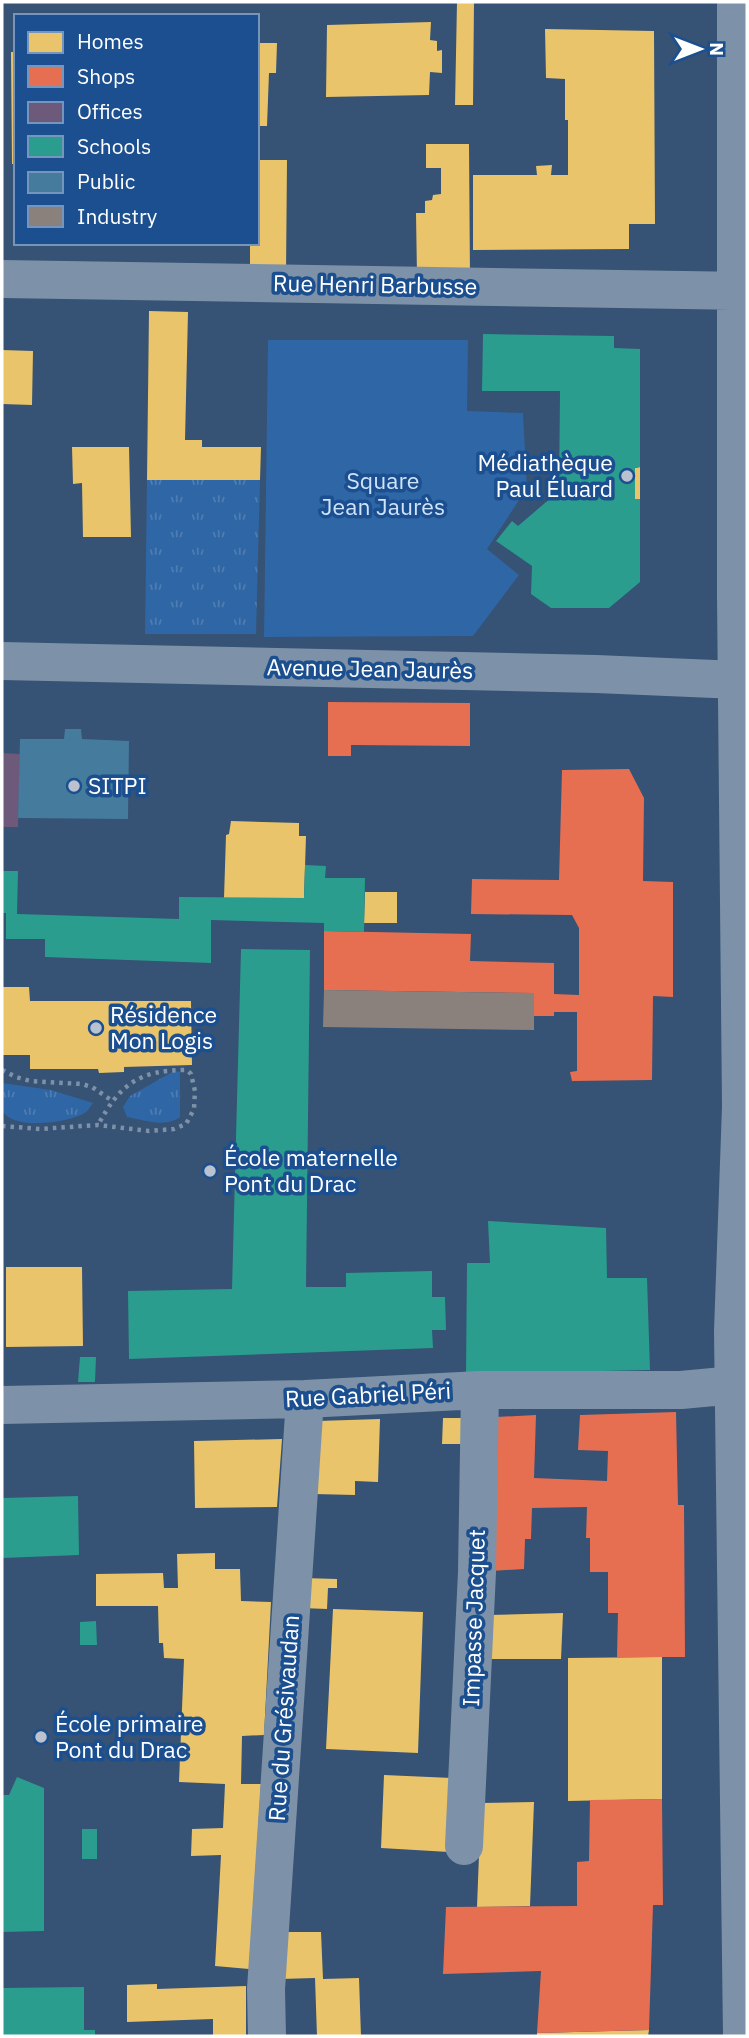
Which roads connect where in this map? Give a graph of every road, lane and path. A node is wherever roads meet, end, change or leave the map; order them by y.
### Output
1 (736, 2) edge
2 (2, 279) edge
3 (742, 291) edge
4 (2, 661) edge
5 (738, 680) junction
6 (2, 1070) edge
7 (111, 1100) junction
8 (98, 1125) junction
9 (2, 1126) edge
10 (741, 1386) edge
11 (480, 1390) junction
12 (305, 1399) junction
13 (2, 1405) edge
14 (464, 1846) dead end
15 (267, 2036) edge
16 (742, 2036) edge

1 - 3 street
2 - 3 street, Rue Henri Barbusse
3 - 5 street
4 - 5 street, Avenue Jean Jaurès
5 - 10 street
6 - 7 path
7 - 8 path
7 - 8 path
8 - 9 path
10 - 11 street, Rue Gabriel Péri
10 - 16 street
11 - 12 street, Rue Gabriel Péri
11 - 14 street, Impasse Jacquet
12 - 13 street, Rue Gabriel Péri
12 - 15 street, Rue du Grésivaudan

